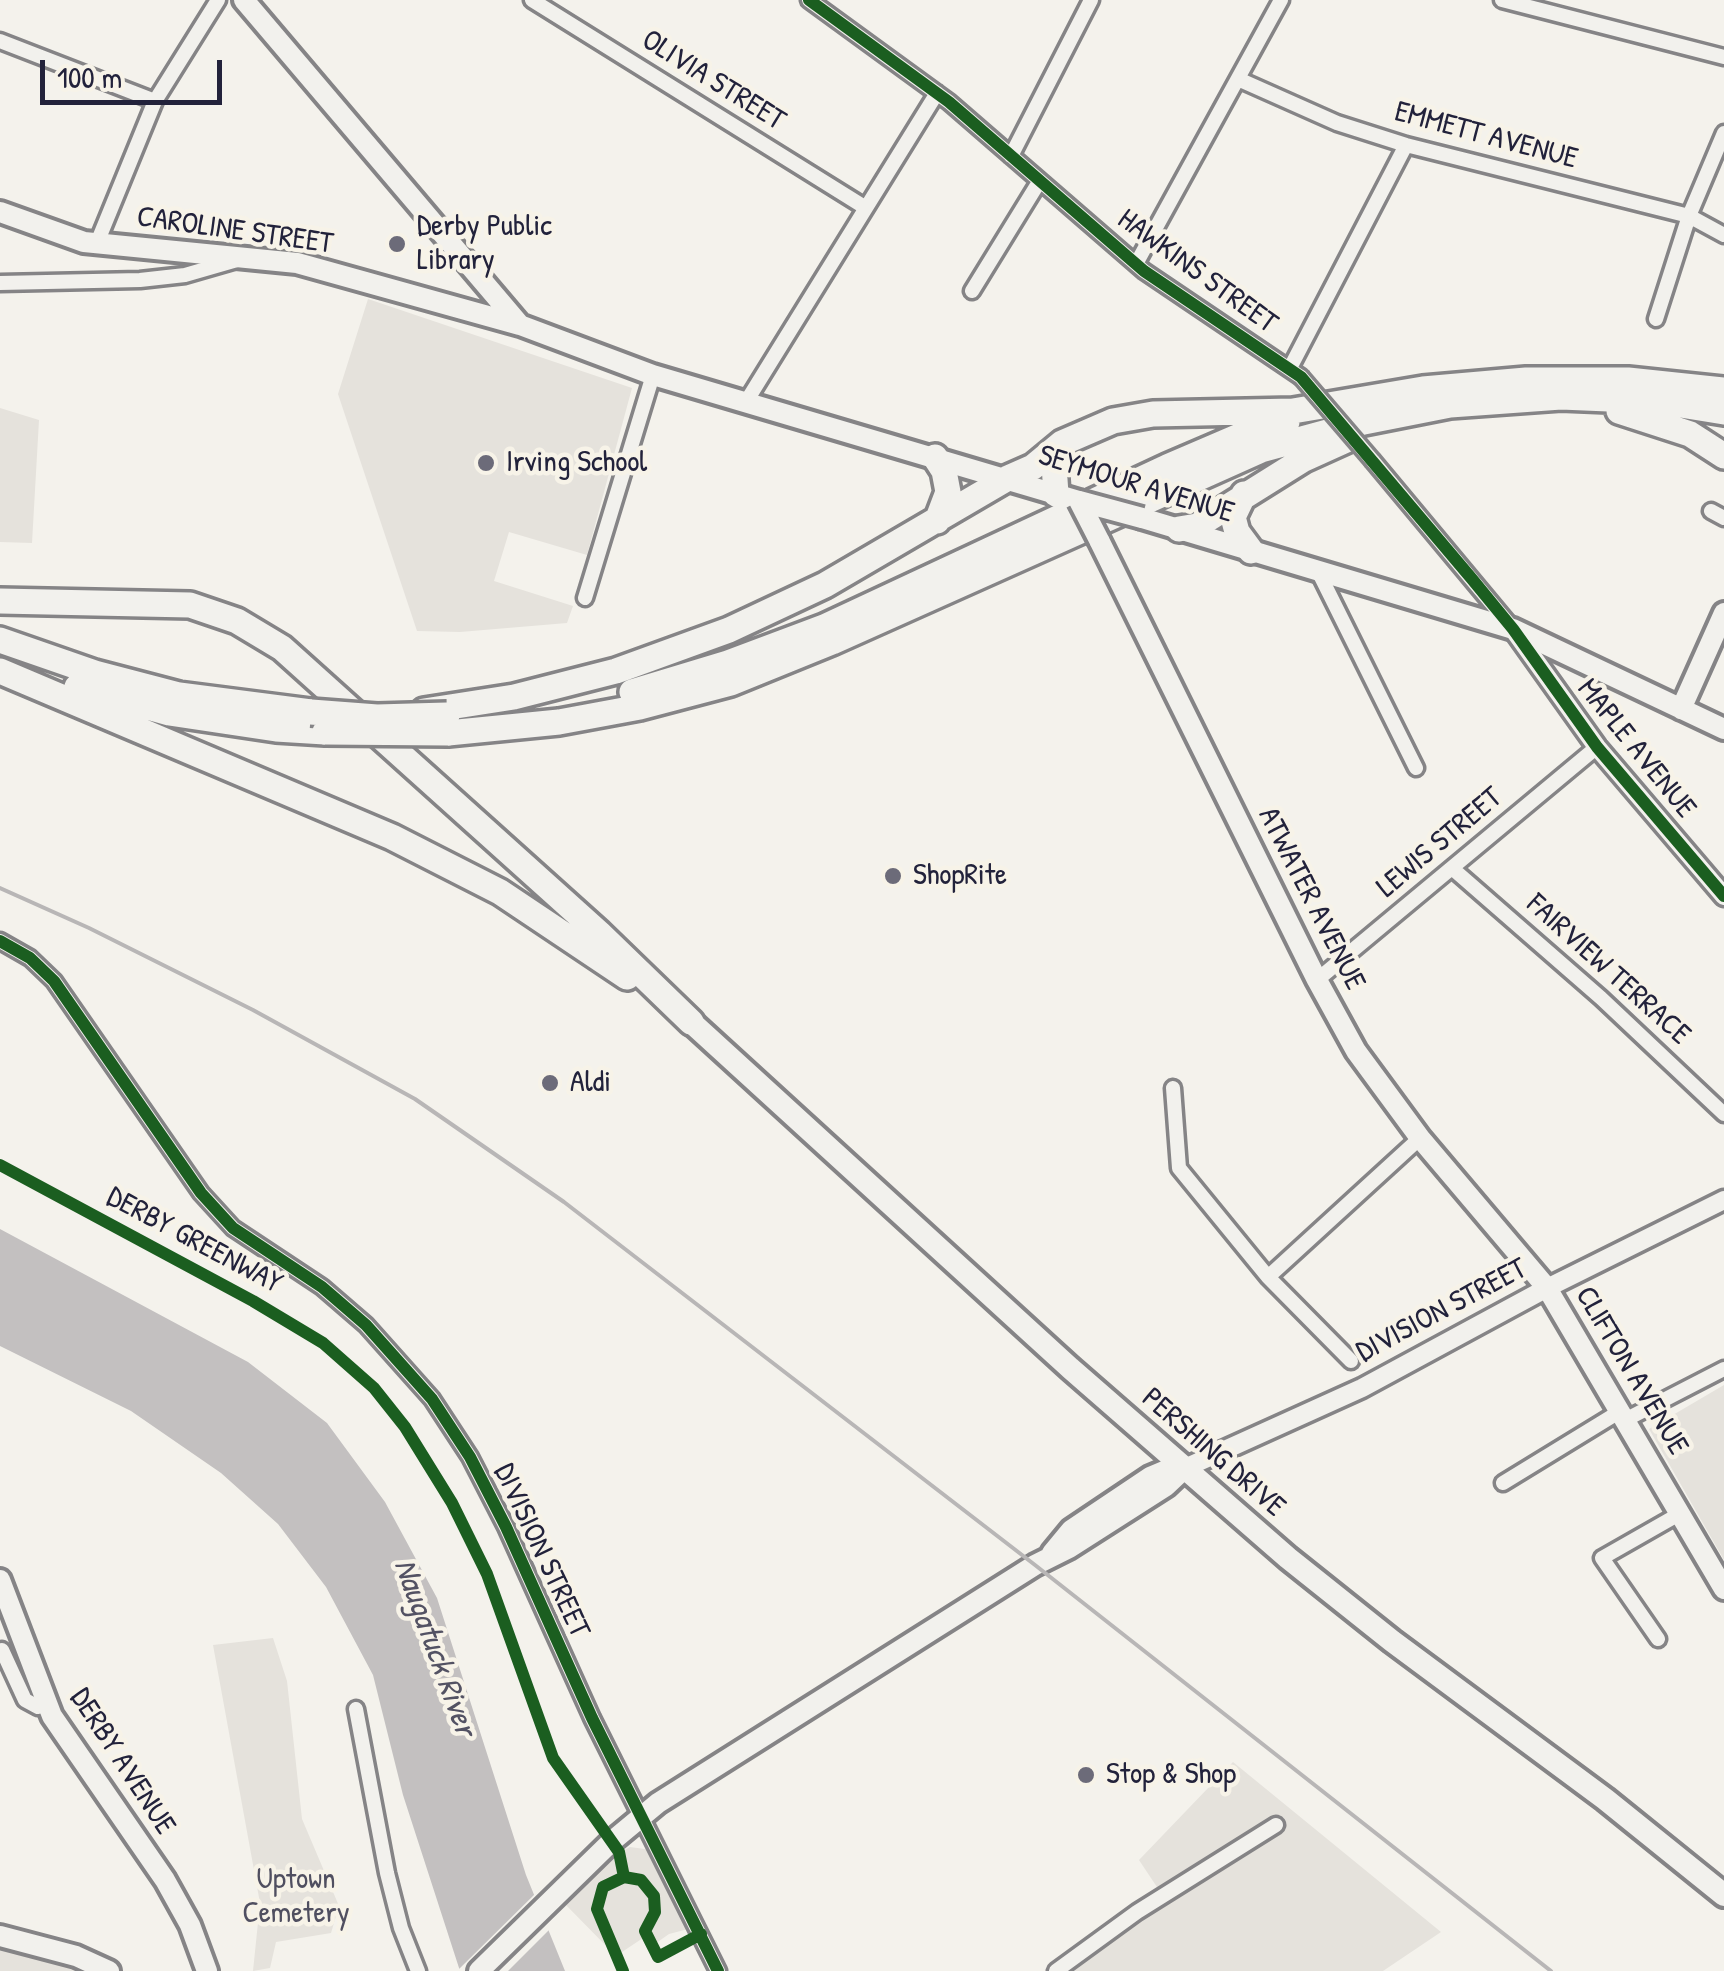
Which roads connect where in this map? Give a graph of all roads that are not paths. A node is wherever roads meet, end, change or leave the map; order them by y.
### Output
1 (218, 0) edge
2 (244, 0) edge
3 (532, 0) edge
4 (1091, 0) edge
5 (1281, 0) edge
6 (1502, 0) edge
7 (817, 3) edge
8 (0, 41) edge
9 (1724, 56) edge
10 (1238, 79) junction
11 (937, 93) junction
12 (155, 101) junction
13 (1724, 133) edge
14 (1406, 145) junction
15 (1011, 156) junction
16 (1040, 182) junction
17 (866, 208) junction
18 (0, 212) edge
19 (1689, 216) junction
20 (1724, 235) edge
21 (97, 243) junction
22 (247, 257) junction
23 (1136, 264) junction
24 (0, 283) edge
25 (972, 291) dead end
26 (1656, 319) dead end
27 (520, 325) junction
28 (1296, 372) junction
29 (653, 376) junction
30 (1424, 389) junction
31 (1724, 390) edge
32 (1561, 397) junction
33 (746, 402) junction
34 (1450, 404) junction
35 (1724, 412) edge
36 (1070, 438) junction
37 (935, 456) junction
38 (1724, 456) edge
39 (1008, 478) junction
40 (1244, 494) junction
41 (1068, 498) junction
42 (937, 521) junction
43 (1180, 529) junction
44 (1250, 550) junction
45 (1318, 570) junction
46 (585, 598) dead end
47 (0, 601) edge
48 (1724, 614) edge
49 (1513, 629) junction
50 (0, 640) edge
51 (0, 668) edge
52 (1681, 708) junction
53 (446, 719) junction
54 (318, 722) junction
55 (1724, 729) edge
56 (1597, 747) junction
57 (1416, 768) dead end
58 (1453, 869) junction
59 (1724, 896) edge
60 (0, 941) edge
61 (1317, 980) junction
62 (691, 1022) junction
63 (1173, 1088) dead end
64 (1724, 1114) edge
65 (1420, 1138) junction
66 (1724, 1200) edge
67 (1268, 1277) junction
68 (1547, 1288) junction
69 (1351, 1362) dead end
70 (1724, 1368) edge
71 (1622, 1416) junction
72 (1184, 1468) junction
73 (1502, 1482) dead end
74 (1681, 1513) junction
75 (0, 1580) edge
76 (1724, 1588) edge
77 (1658, 1640) dead end
78 (1, 1650) edge
79 (47, 1705) junction
80 (356, 1709) dead end
81 (642, 1815) junction
82 (1276, 1826) dead end
83 (1724, 1895) edge
84 (0, 1936) edge
85 (110, 1971) edge
86 (206, 1971) edge
87 (418, 1971) edge
88 (480, 1971) edge
89 (718, 1971) edge
90 (1056, 1971) edge

1 - 12 street
2 - 27 main road
3 - 17 street, OLIVIA STREET
4 - 15 street
5 - 10 street
6 - 9 street
7 - 11 street, HAWKINS STREET
8 - 12 street
10 - 14 street, EMMETT AVENUE
10 - 23 street
11 - 15 street, HAWKINS STREET
11 - 17 street
12 - 21 street
13 - 19 street
14 - 19 street, EMMETT AVENUE
14 - 28 street
15 - 16 street, HAWKINS STREET
16 - 23 street, HAWKINS STREET
16 - 25 street
17 - 33 street
18 - 21 main road, CAROLINE STREET
19 - 20 street, EMMETT AVENUE
19 - 26 street
21 - 22 main road, CAROLINE STREET
22 - 24 street
22 - 27 main road, CAROLINE STREET
23 - 28 street, HAWKINS STREET
27 - 29 main road, SEYMOUR AVENUE
28 - 49 street, HAWKINS STREET, bridge
29 - 33 main road, SEYMOUR AVENUE
29 - 46 street
30 - 31 highway
30 - 36 highway
30 - 53 highway
32 - 34 highway
32 - 35 highway
32 - 38 highway
33 - 37 main road, SEYMOUR AVENUE
34 - 40 highway
34 - 53 highway
36 - 39 highway
36 - 41 highway
37 - 39 main road, SEYMOUR AVENUE
37 - 42 highway
39 - 41 main road, SEYMOUR AVENUE
39 - 42 highway
40 - 43 highway
40 - 44 highway
41 - 43 main road, SEYMOUR AVENUE, bridge
41 - 61 main road, ATWATER AVENUE, bridge
42 - 53 highway
43 - 44 main road, SEYMOUR AVENUE
44 - 45 main road, SEYMOUR AVENUE
45 - 49 main road, SEYMOUR AVENUE
45 - 57 street
47 - 62 highway
48 - 52 main road
49 - 52 main road, SEYMOUR AVENUE
49 - 56 street, MAPLE AVENUE
50 - 54 highway
51 - 54 highway
51 - 62 highway
52 - 55 main road, SEYMOUR AVENUE
53 - 54 highway, bridge
53 - 54 highway, bridge
56 - 58 street, LEWIS STREET
56 - 59 street, MAPLE AVENUE
58 - 61 street, LEWIS STREET
58 - 64 street, FAIRVIEW TERRACE
60 - 81 street, DIVISION STREET
61 - 65 main road, ATWATER AVENUE
62 - 72 main road, PERSHING DRIVE
63 - 67 street
65 - 67 street
65 - 68 main road, ATWATER AVENUE
66 - 68 street, DIVISION STREET
67 - 69 street
68 - 71 main road, CLIFTON AVENUE
68 - 72 street, DIVISION STREET
70 - 71 street
71 - 73 street
71 - 74 main road, CLIFTON AVENUE
72 - 81 main road, DIVISION STREET
72 - 83 main road, PERSHING DRIVE
74 - 76 main road, CLIFTON AVENUE
74 - 77 street
75 - 79 main road, DERBY AVENUE
78 - 79 street
79 - 86 main road, DERBY AVENUE
80 - 87 street
81 - 88 main road, DIVISION STREET
81 - 89 street
82 - 90 street
84 - 85 main road

